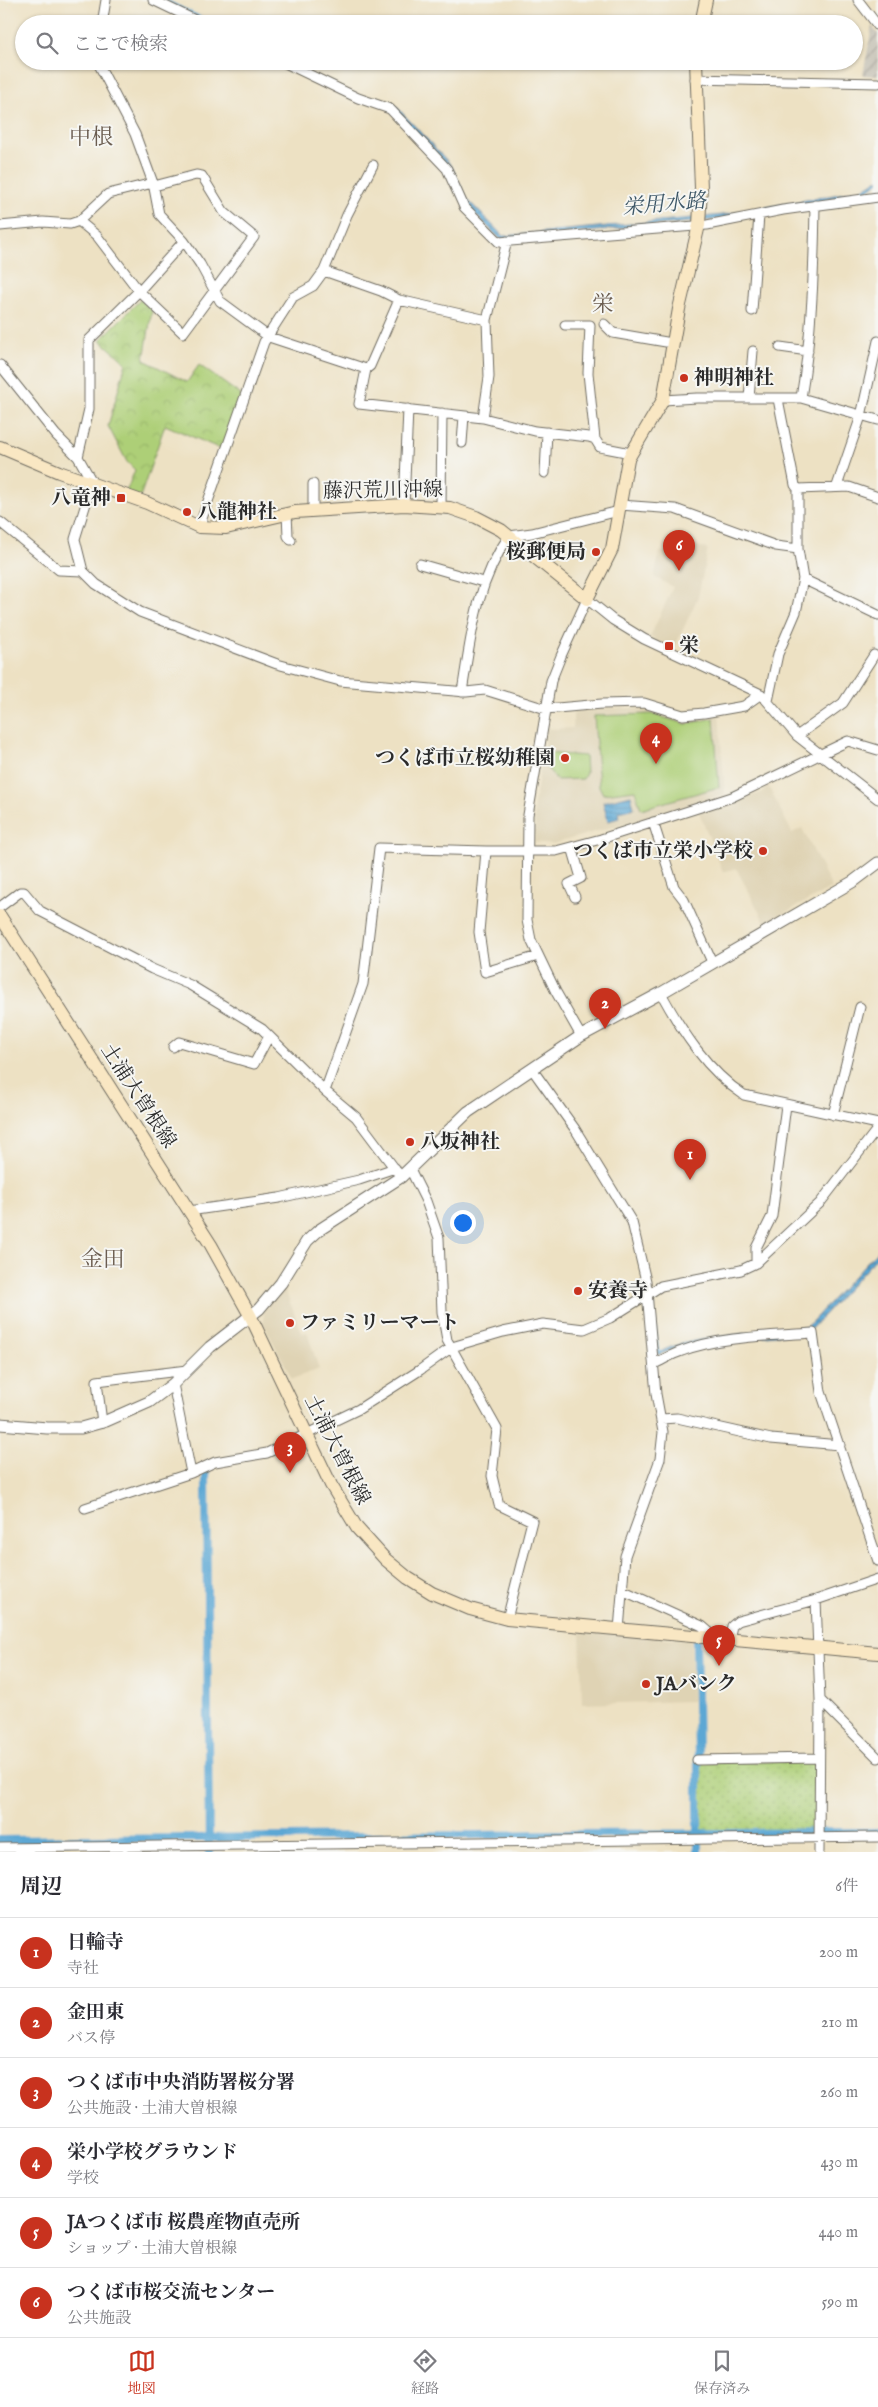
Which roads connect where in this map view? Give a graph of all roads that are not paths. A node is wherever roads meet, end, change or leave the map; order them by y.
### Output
1 (106, 0) edge
2 (153, 0) edge
3 (706, 0) edge
4 (858, 0) edge
5 (104, 15) edge
6 (184, 15) edge
7 (703, 15) edge
8 (878, 26) edge
9 (102, 70) edge
10 (300, 70) edge
11 (696, 70) edge
12 (696, 79) junction
13 (878, 83) edge
14 (373, 165) dead end
15 (154, 185) junction
16 (878, 197) edge
17 (815, 205) junction
18 (758, 215) junction
19 (80, 221) junction
20 (0, 226) edge
21 (699, 226) junction
22 (184, 241) junction
23 (508, 242) junction
24 (324, 271) junction
25 (139, 292) junction
26 (214, 293) junction
27 (399, 300) junction
28 (752, 311) dead end
29 (486, 320) junction
30 (604, 324) dead end
31 (565, 325) dead end
32 (268, 337) junction
33 (878, 341) edge
34 (672, 343) junction
35 (780, 347) dead end
36 (753, 350) dead end
37 (808, 351) junction
38 (0, 365) edge
39 (366, 369) junction
40 (749, 398) junction
41 (801, 398) junction
42 (778, 399) junction
43 (663, 400) junction
44 (408, 409) junction
45 (442, 413) junction
46 (464, 416) junction
47 (861, 416) junction
48 (483, 418) junction
49 (878, 420) edge
50 (548, 432) junction
51 (595, 439) junction
52 (462, 443) dead end
53 (0, 447) edge
54 (631, 453) junction
55 (78, 458) junction
56 (545, 473) dead end
57 (92, 484) junction
58 (313, 484) dead end
59 (837, 486) junction
60 (798, 489) junction
61 (878, 496) edge
62 (404, 505) junction
63 (441, 506) junction
64 (619, 508) junction
65 (313, 511) junction
66 (287, 514) junction
67 (0, 522) edge
68 (199, 528) junction
69 (509, 536) junction
70 (291, 540) dead end
71 (798, 549) junction
72 (420, 564) dead end
73 (83, 571) junction
74 (803, 579) junction
75 (483, 582) junction
76 (587, 599) junction
77 (878, 615) edge
78 (874, 655) dead end
79 (462, 692) junction
80 (761, 694) junction
81 (768, 701) junction
82 (546, 709) junction
83 (797, 736) junction
84 (878, 750) edge
85 (819, 754) junction
86 (878, 799) edge
87 (653, 822) junction
88 (572, 847) junction
89 (527, 851) junction
90 (486, 852) junction
91 (878, 863) edge
92 (575, 897) dead end
93 (0, 907) edge
94 (0, 916) edge
95 (538, 956) junction
96 (712, 962) junction
97 (661, 993) junction
98 (860, 1007) dead end
99 (269, 1036) junction
100 (581, 1036) junction
101 (173, 1047) dead end
102 (532, 1069) junction
103 (325, 1091) junction
104 (786, 1105) junction
105 (833, 1115) junction
106 (878, 1124) edge
107 (878, 1128) edge
108 (402, 1171) junction
109 (189, 1211) junction
110 (756, 1263) junction
111 (646, 1294) junction
112 (251, 1317) junction
113 (452, 1346) junction
114 (654, 1364) junction
115 (187, 1370) junction
116 (173, 1384) junction
117 (661, 1420) junction
118 (102, 1422) junction
119 (0, 1424) edge
120 (307, 1433) junction
121 (840, 1445) junction
122 (191, 1473) junction
123 (85, 1508) dead end
124 (878, 1561) edge
125 (878, 1579) edge
126 (622, 1590) junction
127 (816, 1600) junction
128 (507, 1619) junction
129 (619, 1630) junction
130 (722, 1638) junction
131 (818, 1647) junction
132 (878, 1653) edge
133 (820, 1700) junction
134 (819, 1758) junction
135 (878, 1758) edge
136 (697, 1760) dead end
137 (878, 1837) edge
138 (819, 1838) junction
139 (0, 1848) edge
140 (819, 1852) edge

1 - 5 street
2 - 6 street
3 - 7 main road
4 - 8 street
9 - 15 street
10 - 23 street
11 - 12 main road
12 - 13 street
12 - 21 main road
14 - 24 street
15 - 19 street
15 - 22 street
15 - 26 street
16 - 17 street
17 - 18 street
17 - 37 street
18 - 21 street
18 - 28 street
19 - 20 street
19 - 25 street
21 - 23 street
21 - 34 main road
22 - 25 street
22 - 26 street
23 - 29 street
24 - 27 street
24 - 32 street
25 - 26 street
25 - 55 street
26 - 32 street
27 - 29 street
27 - 39 street
29 - 48 street
30 - 34 street
31 - 51 street
32 - 39 street
32 - 68 street
33 - 47 street
34 - 43 main road
35 - 37 street
36 - 40 street
37 - 41 street
38 - 55 street
39 - 44 street
40 - 42 street
40 - 43 street
41 - 42 street
41 - 47 street
42 - 60 street
43 - 54 main road
44 - 45 street
44 - 62 street
45 - 46 street
45 - 63 street
46 - 48 street
46 - 52 street
47 - 49 street
47 - 59 street
48 - 50 street
50 - 51 street
50 - 56 street
51 - 54 street
53 - 57 main road, 藤沢荒川沖線
54 - 64 main road
55 - 57 street
57 - 68 main road, 藤沢荒川沖線
57 - 73 street
58 - 65 street
59 - 60 street
59 - 61 street
60 - 71 street
62 - 63 main road, 藤沢荒川沖線
62 - 65 main road, 藤沢荒川沖線
63 - 69 main road, 藤沢荒川沖線
64 - 69 street
64 - 71 street
64 - 76 main road
65 - 66 main road, 藤沢荒川沖線
66 - 68 main road, 藤沢荒川沖線
66 - 70 street
67 - 73 street
69 - 75 street
69 - 76 main road, 藤沢荒川沖線
71 - 74 street
72 - 75 street
73 - 79 street
74 - 77 street
74 - 81 street
75 - 79 street
76 - 80 street
76 - 82 street
78 - 83 street
79 - 82 street
80 - 81 street
80 - 82 street
81 - 83 street
82 - 89 street
83 - 85 street
84 - 85 street
85 - 86 street
85 - 87 street
87 - 88 street
87 - 96 street
88 - 89 street
88 - 92 street
89 - 90 street
89 - 95 street
90 - 95 street
90 - 103 street
91 - 96 street
93 - 99 street
94 - 109 main road, 土浦大曽根線
95 - 100 street
96 - 97 street
97 - 100 street
97 - 104 street
98 - 105 street
99 - 101 street
99 - 103 street
100 - 102 street
102 - 108 street
102 - 111 street
103 - 108 street
104 - 105 street
104 - 110 street
105 - 106 street
107 - 110 street
108 - 109 street
108 - 112 street
108 - 113 street
109 - 112 main road, 土浦大曽根線
110 - 111 street
111 - 113 street
111 - 114 street
112 - 115 street
112 - 120 main road, 土浦大曽根線
113 - 120 street
113 - 128 street
114 - 117 street
114 - 121 street
115 - 116 street
115 - 118 street
116 - 118 street
116 - 122 street
117 - 121 street
117 - 126 street
118 - 119 street
120 - 122 street
120 - 128 main road, 土浦大曽根線
121 - 124 street
122 - 123 street
125 - 127 street
126 - 129 street
126 - 130 street
127 - 130 street
127 - 131 street
128 - 129 main road, 土浦大曽根線
129 - 130 main road, 土浦大曽根線
130 - 131 main road, 土浦大曽根線
131 - 132 main road, 土浦大曽根線
131 - 133 street
133 - 134 street
133 - 135 street
134 - 136 street
134 - 138 street
137 - 138 street
138 - 139 street
138 - 140 street

